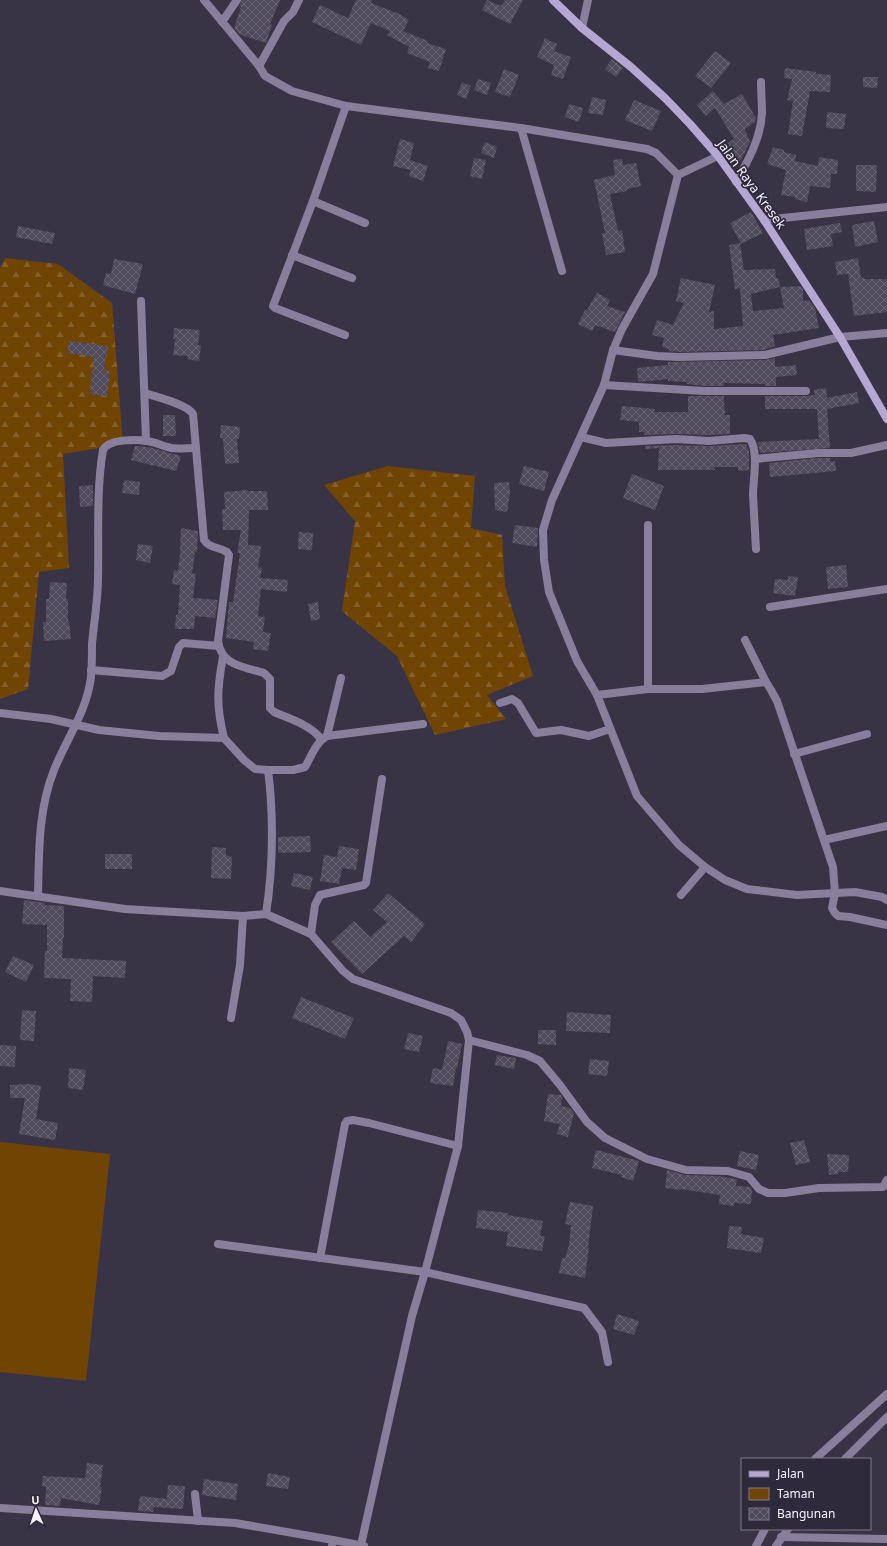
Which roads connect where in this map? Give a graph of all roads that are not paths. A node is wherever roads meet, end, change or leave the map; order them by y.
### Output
1 (204, 0) edge
2 (237, 0) edge
3 (299, 0) edge
4 (553, 0) edge
5 (588, 0) edge
6 (222, 22) junction
7 (582, 28) junction
8 (259, 66) junction
9 (761, 82) dead end
10 (346, 106) junction
11 (521, 128) junction
12 (718, 156) junction
13 (678, 175) junction
14 (736, 182) junction
15 (312, 201) junction
16 (887, 207) edge
17 (764, 220) junction
18 (365, 223) dead end
19 (292, 255) junction
20 (562, 271) dead end
21 (352, 278) dead end
22 (141, 301) dead end
23 (887, 332) edge
24 (345, 335) dead end
25 (840, 337) junction
26 (613, 350) junction
27 (604, 385) junction
28 (806, 391) dead end
29 (144, 393) junction
30 (887, 418) edge
31 (581, 437) junction
32 (146, 441) junction
33 (887, 445) edge
34 (196, 448) junction
35 (755, 459) junction
36 (648, 525) dead end
37 (756, 549) dead end
38 (887, 589) edge
39 (770, 607) dead end
40 (744, 640) dead end
41 (219, 646) junction
42 (223, 657) junction
43 (91, 670) junction
44 (341, 678) dead end
45 (766, 682) junction
46 (648, 689) junction
47 (597, 695) junction
48 (500, 703) dead end
49 (0, 712) edge
50 (423, 724) dead end
51 (76, 725) junction
52 (610, 729) junction
53 (867, 734) dead end
54 (224, 738) junction
55 (324, 738) junction
56 (794, 754) junction
57 (268, 770) junction
58 (382, 779) dead end
59 (887, 826) edge
60 (824, 840) junction
61 (703, 869) junction
62 (0, 890) edge
63 (681, 895) dead end
64 (38, 896) junction
65 (834, 900) junction
66 (887, 900) edge
67 (266, 914) junction
68 (243, 916) junction
69 (887, 925) edge
70 (311, 934) junction
71 (231, 1018) dead end
72 (469, 1040) junction
73 (458, 1146) junction
74 (887, 1180) edge
75 (218, 1244) dead end
76 (320, 1258) junction
77 (425, 1272) junction
78 (608, 1362) dead end
79 (887, 1394) edge
80 (887, 1417) edge
81 (817, 1458) edge
82 (846, 1458) edge
83 (195, 1494) dead end
84 (0, 1508) edge
85 (198, 1521) junction
86 (764, 1530) edge
87 (787, 1530) edge
88 (781, 1537) junction
89 (887, 1538) edge
90 (333, 1543) edge
91 (363, 1546) edge
92 (756, 1546) edge
93 (776, 1546) edge

1 - 6 street
2 - 6 street
3 - 8 street
4 - 7 main road, Jalan Raya Kresek
5 - 7 street
6 - 8 street
7 - 12 main road, Jalan Raya Kresek
8 - 10 street
9 - 14 street
10 - 11 street
10 - 15 street
11 - 13 street
11 - 20 street
12 - 13 street
12 - 14 main road, Jalan Raya Kresek
13 - 26 street
14 - 17 main road, Jalan Raya Kresek
15 - 18 street
15 - 19 street
16 - 17 street
17 - 25 main road, Jalan Raya Kresek
19 - 21 street
19 - 24 street
22 - 29 street
23 - 25 street
25 - 26 street
25 - 30 main road, Jalan Raya Kresek
26 - 27 street
27 - 28 street
27 - 31 street
29 - 32 street
29 - 34 street
31 - 35 street
31 - 47 street
32 - 34 street
32 - 43 street
33 - 35 street
34 - 41 street
35 - 37 street
36 - 46 street
38 - 39 street
40 - 45 street
41 - 42 street
41 - 43 street
42 - 54 street
42 - 55 street
43 - 51 street
44 - 55 street
45 - 46 street
45 - 56 street
46 - 47 street
47 - 52 street
48 - 52 street
49 - 51 street
50 - 55 street
51 - 54 street
51 - 64 street
52 - 61 street
53 - 56 street
54 - 57 street
55 - 57 street
56 - 60 street
57 - 67 street
58 - 70 street
59 - 60 street
60 - 65 street
61 - 63 street
61 - 65 street
62 - 64 street
64 - 68 street
65 - 66 street
65 - 69 street
67 - 68 street
67 - 70 street
68 - 71 street
70 - 72 street
72 - 73 street
72 - 74 street
73 - 76 street
73 - 77 street
75 - 76 street
76 - 77 street
77 - 78 street
77 - 91 street
79 - 81 street
80 - 82 street
83 - 85 street
84 - 85 street
85 - 90 street
86 - 92 street
87 - 88 street
88 - 89 street
88 - 93 street
90 - 91 street

